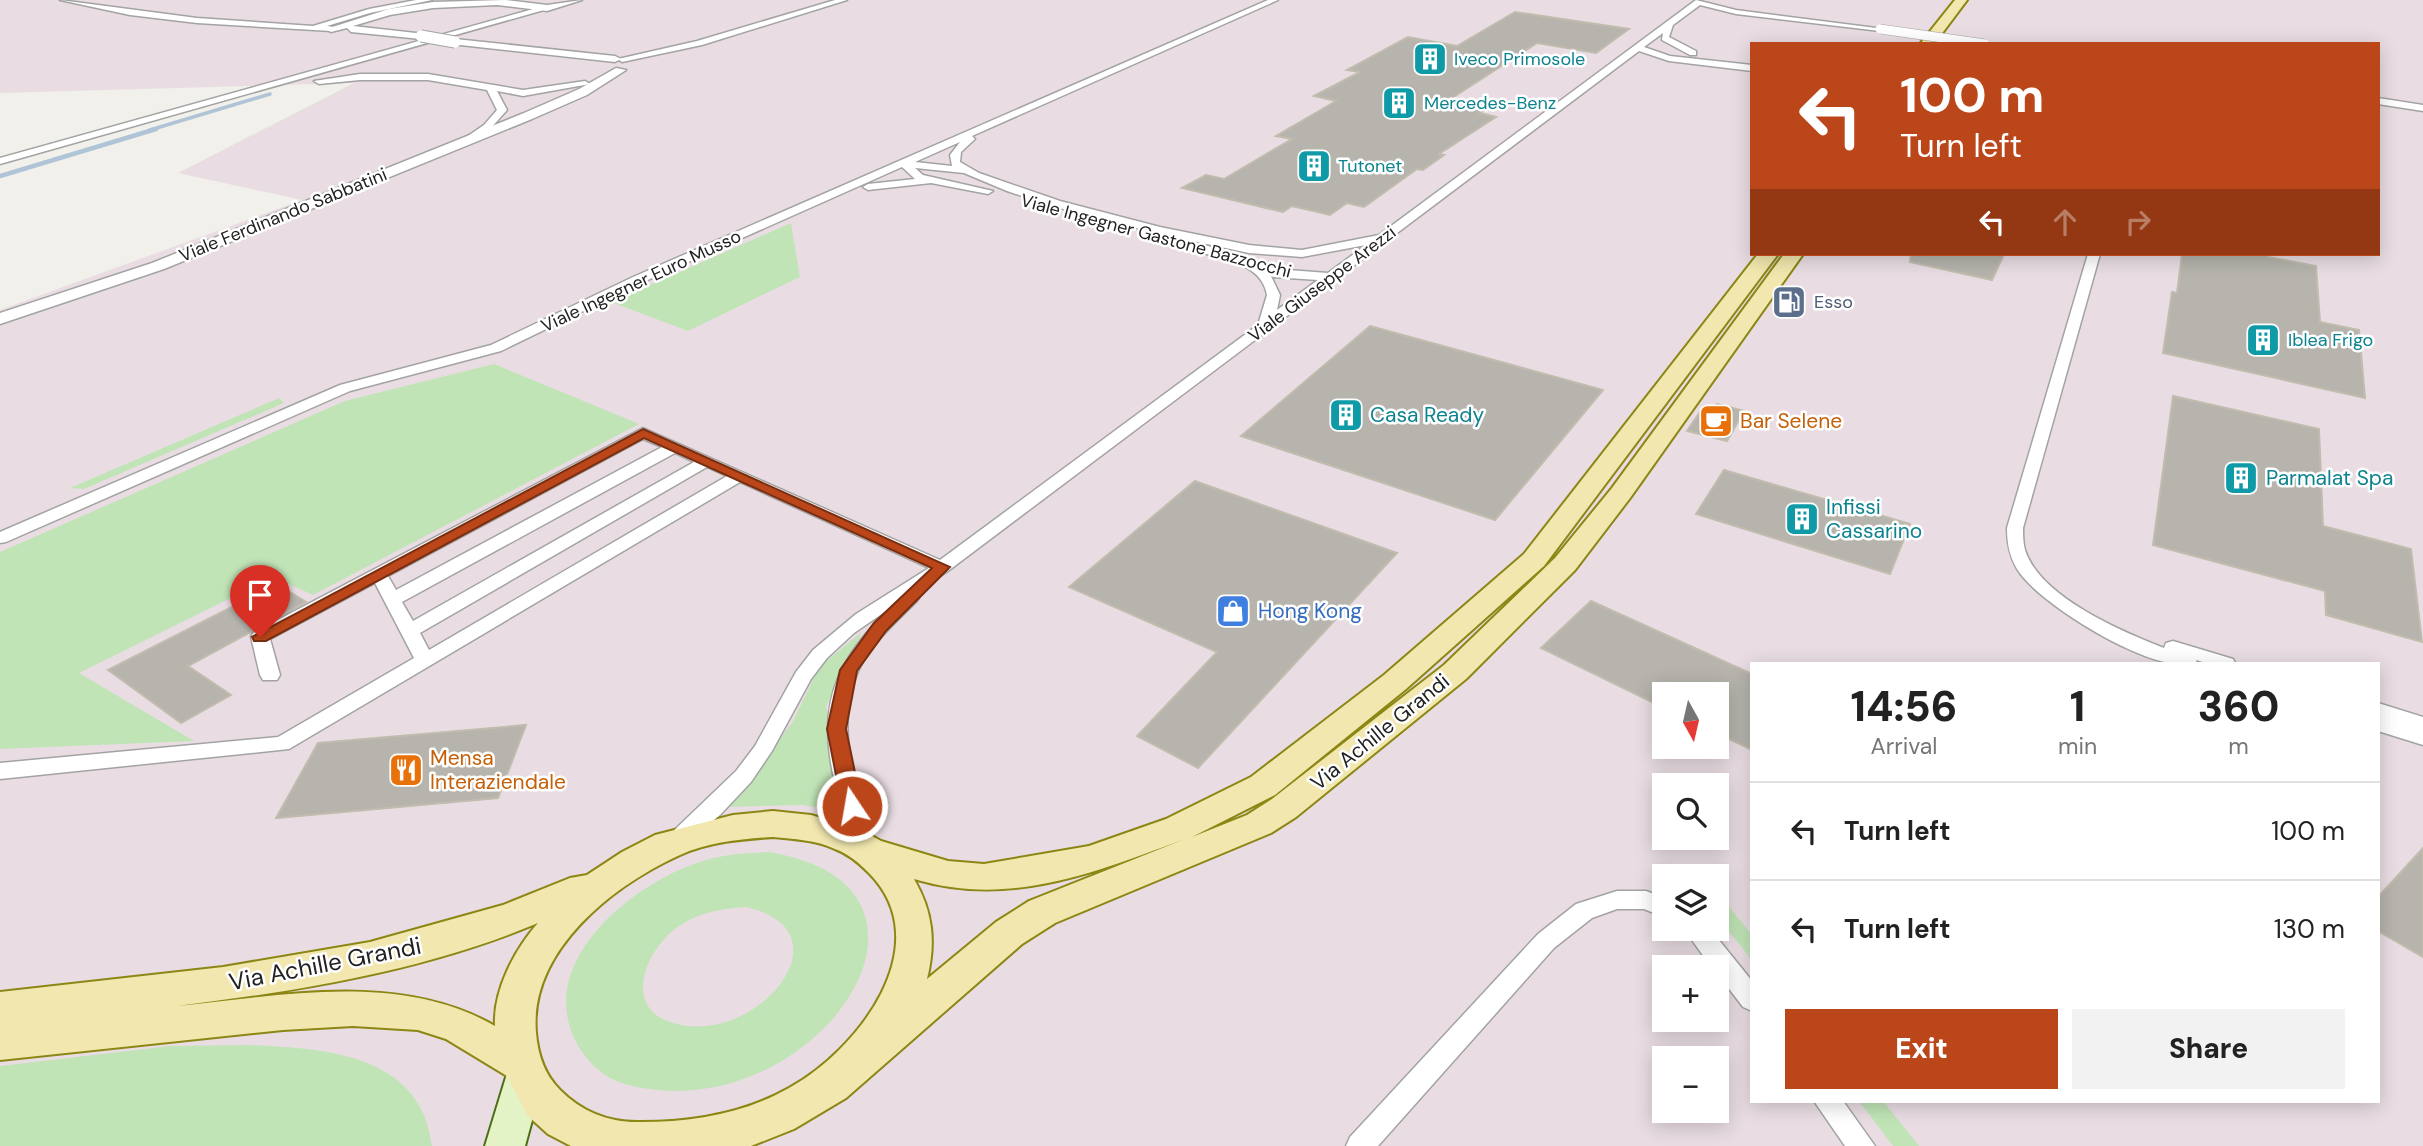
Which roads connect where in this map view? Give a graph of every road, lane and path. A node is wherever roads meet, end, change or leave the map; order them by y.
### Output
1 (64, 0) edge
2 (428, 0) edge
3 (577, 0) edge
4 (843, 0) edge
5 (1274, 0) edge
6 (1961, 0) edge
7 (1976, 0) edge
8 (1700, 1) edge
9 (132, 3) dead end
10 (1747, 3) dead end
11 (547, 8) junction
12 (108, 9) junction
13 (1686, 12) junction
14 (1736, 12) junction
15 (1828, 19) junction
16 (367, 20) junction
17 (1669, 25) junction
18 (314, 28) junction
19 (335, 29) junction
20 (1880, 29) junction
21 (379, 30) junction
22 (1929, 42) edge
23 (1945, 42) edge
24 (1971, 42) edge
25 (1639, 48) junction
26 (551, 53) junction
27 (1693, 53) junction
28 (1685, 60) junction
29 (622, 64) junction
30 (1739, 64) junction
31 (346, 65) junction
32 (1750, 66) edge
33 (1608, 71) junction
34 (590, 73) junction
35 (1730, 74) dead end
36 (360, 77) junction
37 (491, 89) junction
38 (251, 92) junction
39 (563, 101) junction
40 (2380, 101) edge
41 (2423, 107) edge
42 (980, 131) junction
43 (469, 140) junction
44 (0, 161) edge
45 (905, 164) junction
46 (962, 170) junction
47 (932, 181) junction
48 (818, 202) junction
49 (1386, 235) junction
50 (1276, 253) junction
51 (1779, 256) edge
52 (1779, 256) edge
53 (2093, 256) edge
54 (1258, 268) junction
55 (1331, 276) junction
56 (0, 319) edge
57 (1263, 328) junction
58 (674, 447) junction
59 (707, 461) junction
60 (739, 475) junction
61 (0, 538) edge
62 (943, 567) junction
63 (378, 573) junction
64 (392, 600) junction
65 (2072, 608) junction
66 (409, 631) junction
67 (425, 660) junction
68 (2185, 662) edge
69 (2223, 662) edge
70 (270, 675) dead end
71 (2380, 711) edge
72 (2423, 724) edge
73 (2380, 725) edge
74 (2423, 738) edge
75 (0, 771) edge
76 (867, 850) junction
77 (651, 853) junction
78 (1652, 903) edge
79 (1705, 941) edge
80 (1750, 997) edge
81 (0, 1009) edge
82 (0, 1042) edge
83 (853, 1065) junction
84 (521, 1069) junction
85 (1829, 1103) edge
86 (783, 1114) junction
87 (505, 1146) edge
88 (732, 1146) edge
89 (1360, 1146) edge
90 (1861, 1146) edge

1 - 12 street
2 - 18 street
3 - 11 street
4 - 29 street
5 - 42 street, Viale Ingegner Euro Musso
6 - 22 main road
7 - 23 main road
8 - 13 street, Viale Giuseppe Arezzi
8 - 14 street
8 - 15 street
9 - 12 street
10 - 15 street
11 - 16 street
11 - 31 street
12 - 18 street
13 - 14 street
13 - 17 street, Viale Giuseppe Arezzi
14 - 20 street
15 - 20 street
16 - 19 street
16 - 21 street
17 - 25 street, Viale Giuseppe Arezzi
17 - 27 street
18 - 19 street
19 - 21 street
20 - 24 street, bridge
21 - 26 street, bridge
25 - 27 street
25 - 28 street
25 - 33 street, Viale Giuseppe Arezzi
26 - 29 street
26 - 34 street
27 - 30 street
28 - 30 street
28 - 33 street
29 - 34 street
29 - 39 street
30 - 32 street
30 - 35 street
31 - 36 street
31 - 38 street
33 - 49 street, Viale Giuseppe Arezzi
34 - 37 street
34 - 39 street
36 - 37 street
36 - 38 street
37 - 43 street
38 - 44 street
39 - 43 street, Viale Ferdinando Sabbatini
40 - 41 street
42 - 45 street, Viale Ingegner Euro Musso
42 - 46 street
43 - 56 street, Viale Ferdinando Sabbatini
45 - 46 street
45 - 47 street, Viale Ingegner Gastone Bazzocchi
45 - 48 street, Viale Ingegner Euro Musso
46 - 50 street
47 - 48 street
47 - 54 street, Viale Ingegner Gastone Bazzocchi
48 - 61 street, Viale Ingegner Euro Musso
49 - 50 street
49 - 55 street, Viale Giuseppe Arezzi
50 - 55 street
51 - 76 main road, Via Achille Grandi
52 - 83 main road, Via Achille Grandi
53 - 65 street
54 - 55 street, Viale Ingegner Gastone Bazzocchi
54 - 57 street
55 - 57 street, Viale Giuseppe Arezzi
57 - 62 street, Viale Giuseppe Arezzi
58 - 59 street
58 - 63 street
58 - 64 street
59 - 60 street
59 - 66 street
60 - 62 street
60 - 67 street
62 - 76 street
62 - 77 street
63 - 64 street
63 - 70 street
64 - 66 street
65 - 68 street
65 - 69 street
66 - 67 street
67 - 75 street
71 - 72 street
73 - 74 street
76 - 77 main road, Via Achille Grandi
76 - 83 main road
77 - 81 main road, Via Achille Grandi
77 - 84 main road
78 - 89 street
79 - 80 street
82 - 84 main road, Via Achille Grandi
83 - 86 main road
84 - 86 main road
84 - 87 main road
85 - 90 street
86 - 88 main road

